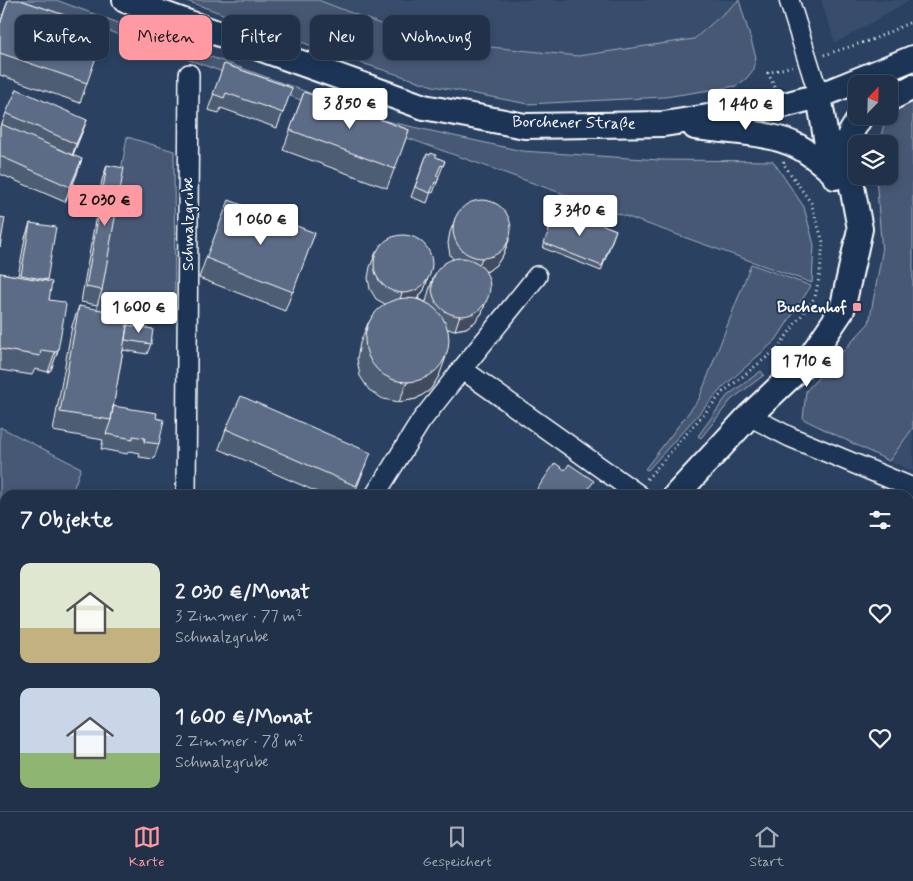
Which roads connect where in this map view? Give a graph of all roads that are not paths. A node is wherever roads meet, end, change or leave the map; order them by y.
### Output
1 (125, 0) edge
2 (789, 0) edge
3 (913, 58) edge
4 (189, 74) dead end
5 (913, 87) edge
6 (898, 94) edge
7 (819, 96) junction
8 (664, 124) junction
9 (856, 125) edge
10 (834, 173) junction
11 (854, 252) junction
12 (537, 276) dead end
13 (462, 369) junction
14 (750, 416) junction
15 (913, 488) edge
16 (186, 490) edge
17 (378, 490) edge
18 (631, 490) edge
19 (681, 490) edge

1 - 8 main road, Borchener Straße
2 - 7 street
3 - 7 main road, Borchener Straße
4 - 16 street, Schmalzgrube
5 - 6 main road
7 - 8 main road, Borchener Straße
7 - 10 main road
8 - 10 main road
9 - 11 main road
10 - 11 main road
11 - 14 main road
12 - 13 street
13 - 17 street
13 - 18 street
14 - 15 street
14 - 19 main road

